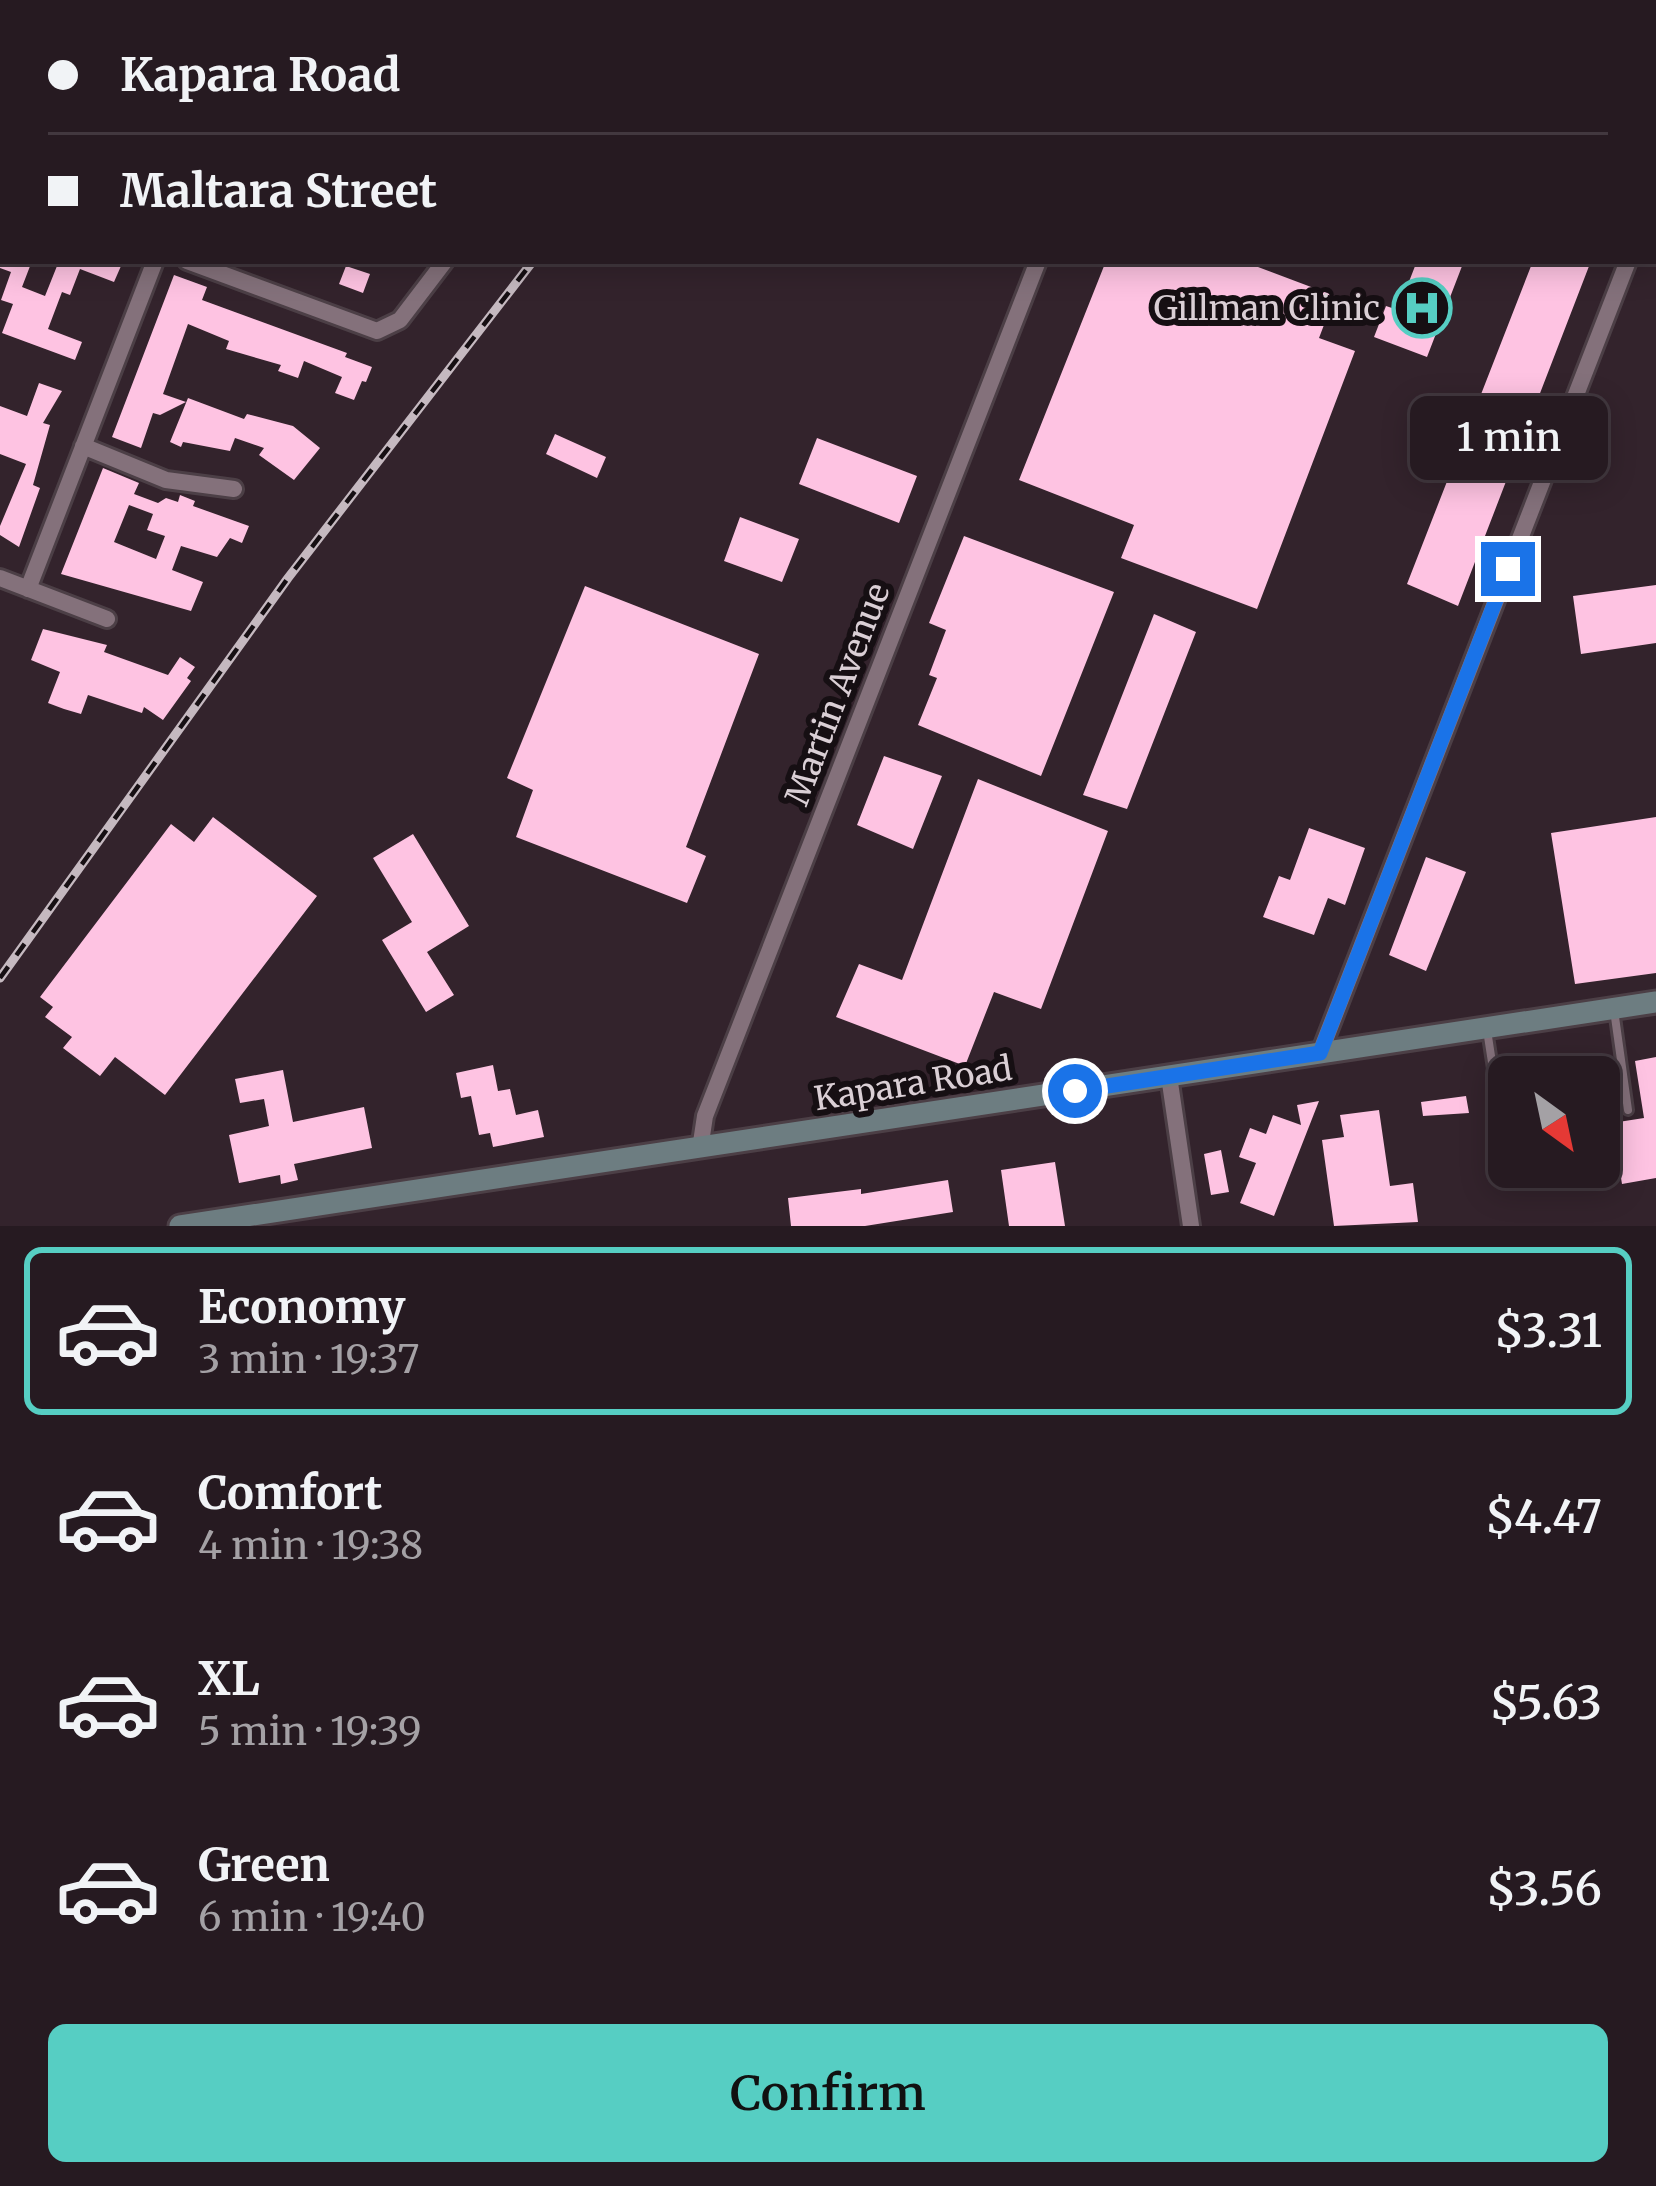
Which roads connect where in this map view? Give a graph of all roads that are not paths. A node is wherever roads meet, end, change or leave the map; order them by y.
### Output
1 (154, 264) edge
2 (195, 264) edge
3 (444, 264) edge
4 (1037, 264) edge
5 (1627, 264) edge
6 (83, 446) junction
7 (234, 489) dead end
8 (0, 578) edge
9 (28, 589) junction
10 (107, 619) dead end
11 (1656, 1002) edge
12 (1614, 1009) junction
13 (1486, 1029) junction
14 (1320, 1053) junction
15 (1490, 1056) edge
16 (1168, 1076) junction
17 (1628, 1110) dead end
18 (700, 1150) junction
19 (180, 1226) edge
20 (1191, 1226) edge

1 - 6 street
2 - 3 street
4 - 18 street, Martin Avenue
5 - 14 street
6 - 7 street
6 - 9 street
8 - 9 street
9 - 10 street
11 - 12 street, Kapara Road
12 - 13 street, Kapara Road
12 - 17 lane
13 - 14 street, Kapara Road
13 - 15 lane
14 - 16 street, Kapara Road
16 - 18 street, Kapara Road
16 - 20 street
18 - 19 street, Kapara Road

